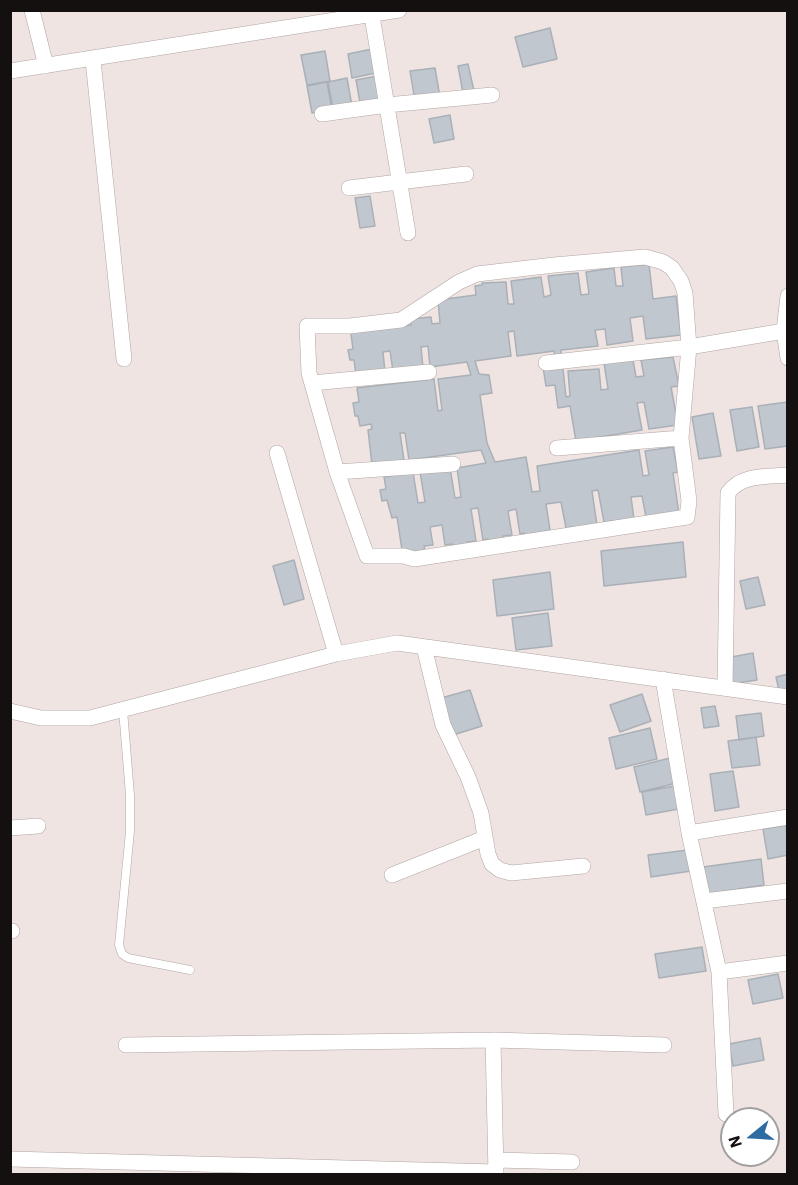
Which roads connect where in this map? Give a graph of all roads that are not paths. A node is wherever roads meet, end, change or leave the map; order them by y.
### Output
1 (33, 10) edge
2 (399, 10) edge
3 (372, 13) edge
4 (93, 60) junction
5 (45, 66) junction
6 (10, 71) edge
7 (492, 95) dead end
8 (387, 105) junction
9 (322, 114) dead end
10 (466, 174) dead end
11 (398, 182) junction
12 (349, 188) dead end
13 (408, 233) dead end
14 (788, 296) edge
15 (784, 332) junction
16 (688, 347) junction
17 (788, 357) edge
18 (124, 359) dead end
19 (546, 363) dead end
20 (429, 372) dead end
21 (312, 383) junction
22 (681, 438) junction
23 (557, 448) dead end
24 (277, 453) dead end
25 (453, 464) dead end
26 (338, 472) junction
27 (788, 475) edge
28 (424, 647) junction
29 (336, 654) junction
30 (663, 679) junction
31 (725, 688) junction
32 (788, 697) edge
33 (123, 710) junction
34 (10, 711) edge
35 (788, 817) edge
36 (38, 826) dead end
37 (10, 828) edge
38 (689, 833) junction
39 (485, 838) junction
40 (583, 866) dead end
41 (392, 875) dead end
42 (788, 891) edge
43 (704, 901) junction
44 (788, 963) edge
45 (190, 970) dead end
46 (719, 972) junction
47 (492, 1040) junction
48 (126, 1044) dead end
49 (664, 1045) dead end
50 (726, 1107) edge
51 (10, 1159) edge
52 (572, 1162) dead end
53 (496, 1169) edge

1 - 5 street
2 - 3 street
3 - 4 street
3 - 8 street
4 - 5 street
4 - 18 street
5 - 6 street
7 - 8 street
8 - 9 street
8 - 11 street
10 - 11 street
11 - 12 street
11 - 13 street
14 - 15 street
15 - 16 street
15 - 17 street
16 - 19 street
16 - 21 street
16 - 22 street
20 - 21 street
21 - 26 street
22 - 23 street
22 - 26 street
24 - 29 street
25 - 26 street
27 - 31 street
28 - 29 street
28 - 30 street
28 - 39 street
29 - 33 street
30 - 31 street
30 - 38 street
31 - 32 street
33 - 34 street
33 - 45 lane
35 - 38 street
36 - 37 street
38 - 43 street
39 - 40 street
39 - 41 street
42 - 43 street
43 - 46 street
44 - 46 street
46 - 50 street
47 - 48 street
47 - 49 street
47 - 53 street
51 - 53 street
52 - 53 street

